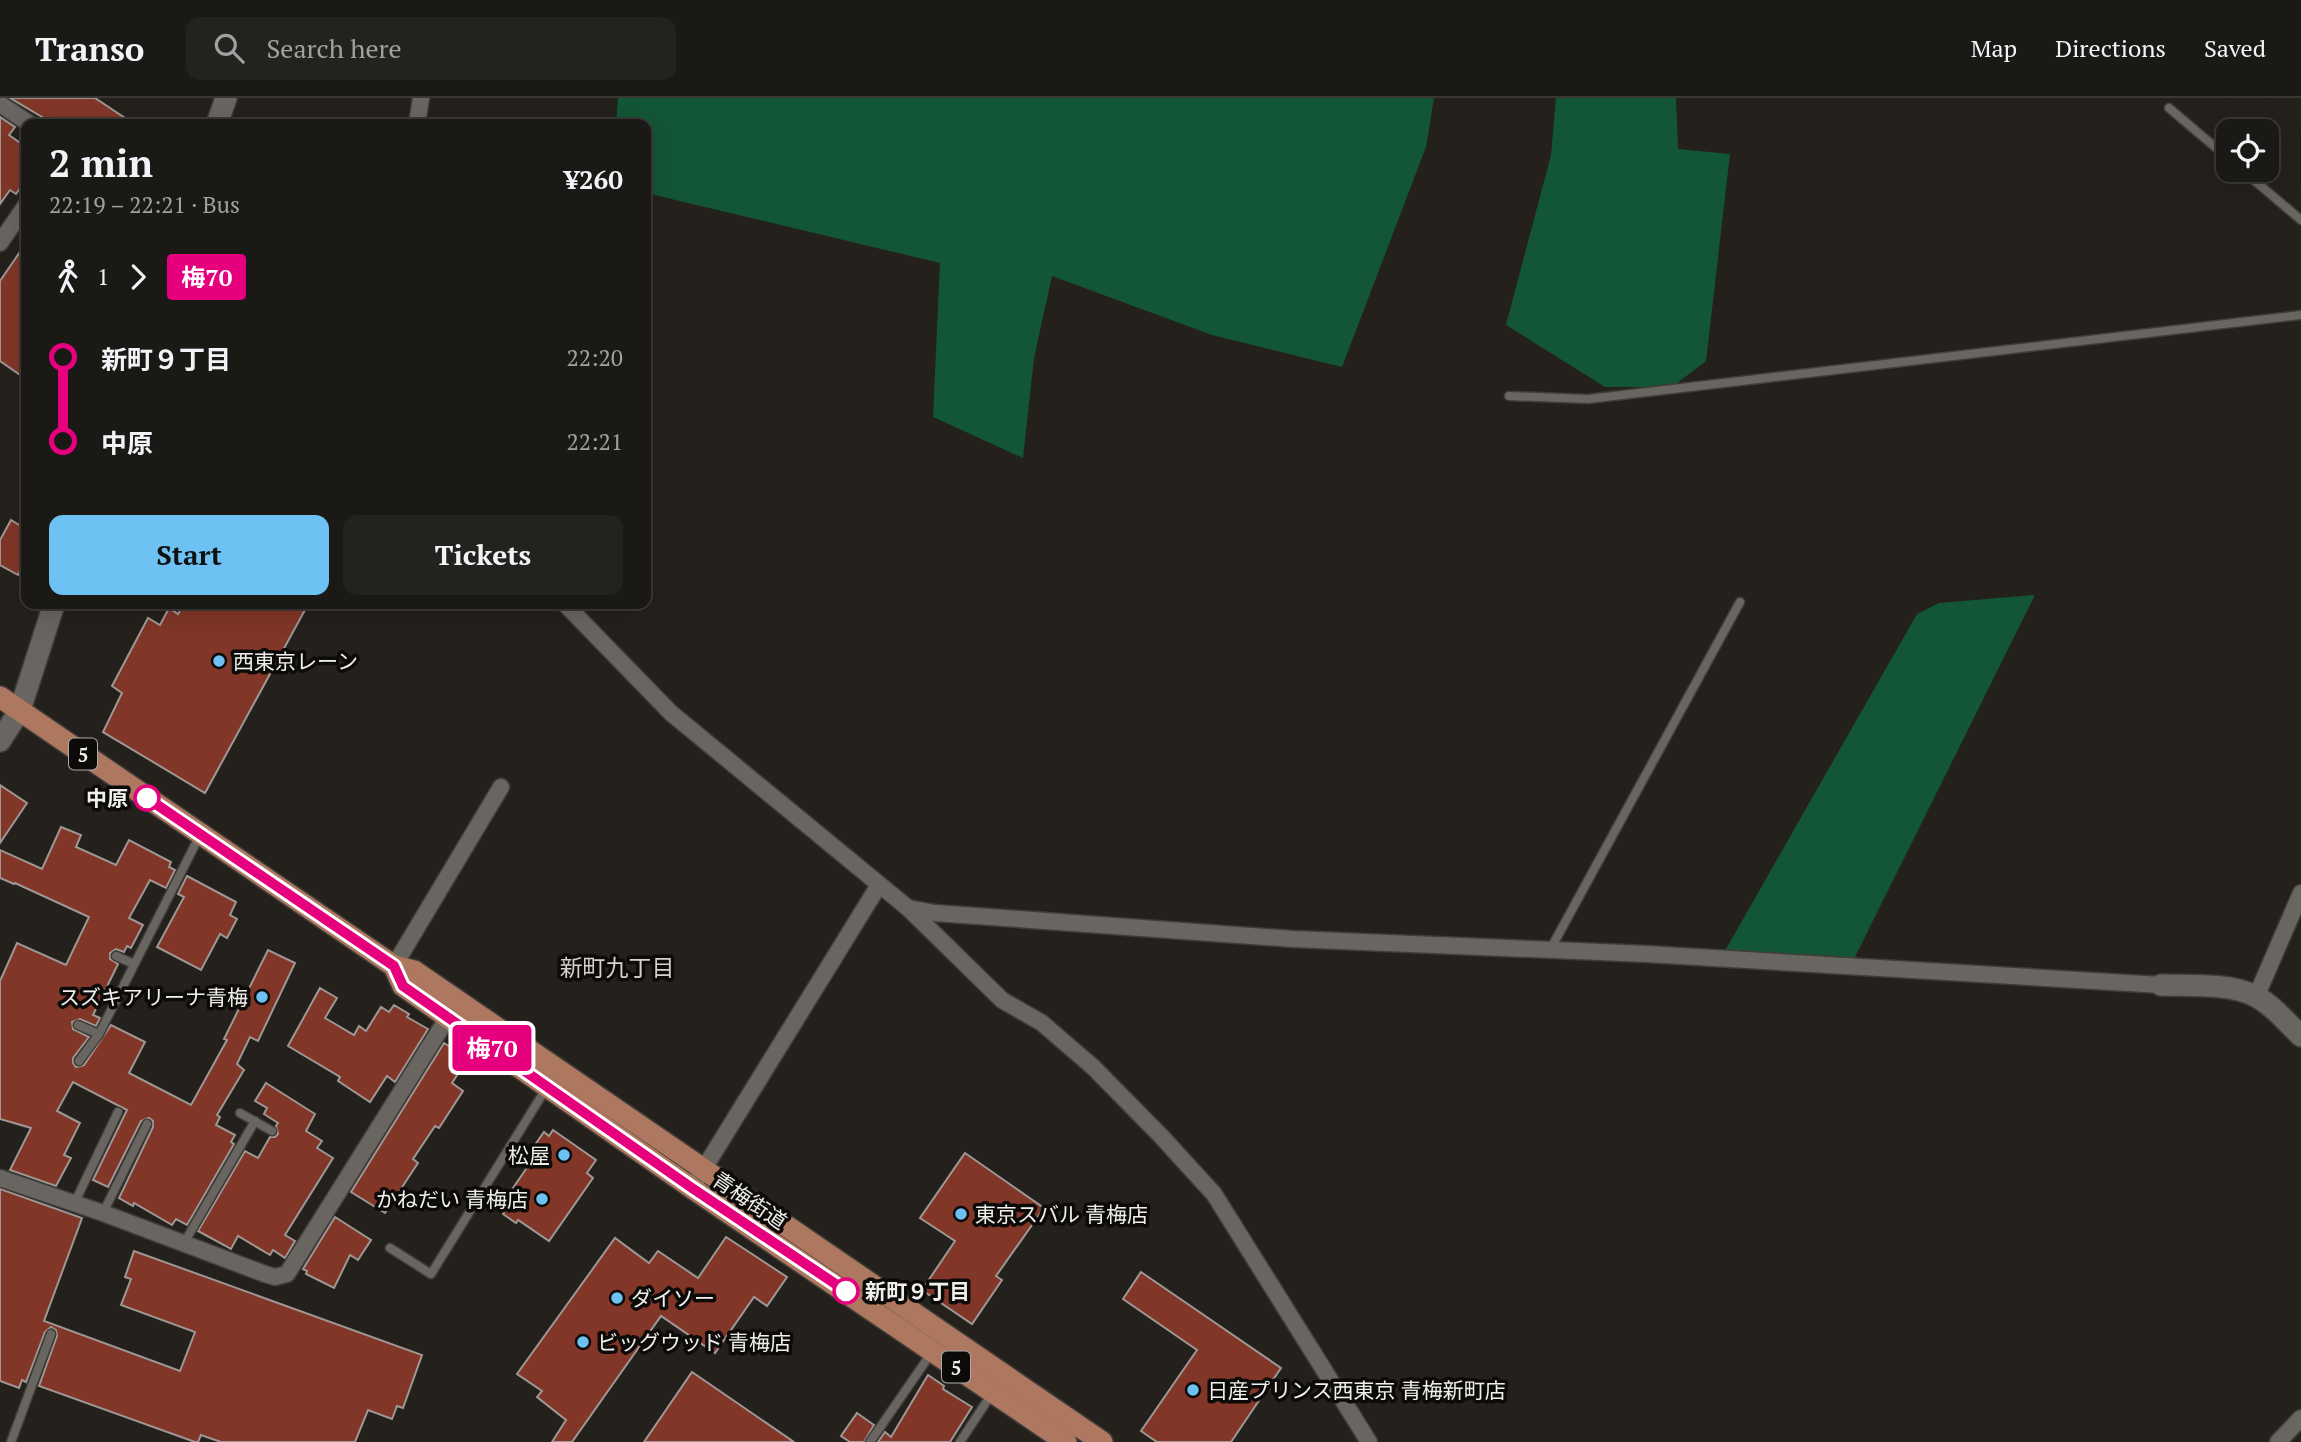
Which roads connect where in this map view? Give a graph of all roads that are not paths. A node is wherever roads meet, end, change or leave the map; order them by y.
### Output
1 (226, 98) edge
2 (421, 98) edge
3 (0, 104) edge
4 (2169, 108) dead end
5 (22, 119) edge
6 (220, 119) edge
7 (418, 119) edge
8 (2216, 148) edge
9 (2256, 182) edge
10 (21, 212) edge
11 (2301, 220) edge
12 (0, 243) edge
13 (2301, 315) edge
14 (1509, 396) dead end
15 (1740, 602) dead end
16 (52, 609) edge
17 (570, 609) edge
18 (0, 697) edge
19 (19, 710) junction
20 (0, 741) edge
21 (501, 787) dead end
22 (201, 834) junction
23 (880, 885) junction
24 (2301, 892) edge
25 (908, 908) junction
26 (1550, 950) junction
27 (116, 956) dead end
28 (134, 964) junction
29 (394, 966) junction
30 (2161, 985) joint
31 (2256, 997) junction
32 (448, 1017) junction
33 (78, 1026) dead end
34 (99, 1034) junction
35 (2301, 1037) edge
36 (79, 1061) dead end
37 (547, 1087) junction
38 (118, 1112) dead end
39 (240, 1112) dead end
40 (255, 1121) junction
41 (148, 1124) dead end
42 (272, 1131) dead end
43 (704, 1169) junction
44 (0, 1178) edge
45 (692, 1188) junction
46 (74, 1205) junction
47 (103, 1213) junction
48 (184, 1243) junction
49 (390, 1248) dead end
50 (51, 1334) dead end
51 (932, 1351) junction
52 (993, 1392) junction
53 (2301, 1418) edge
54 (1053, 1436) edge
55 (11, 1442) edge
56 (870, 1442) edge
57 (960, 1442) edge
58 (1102, 1442) edge
59 (1369, 1442) edge
60 (2278, 1442) edge

1 - 6 street
2 - 7 street
3 - 5 street
4 - 8 lane
9 - 11 lane
10 - 12 street
13 - 14 lane
15 - 26 lane
16 - 19 street
17 - 23 street
18 - 19 main road, 青梅街道 / 5
19 - 20 street
19 - 22 main road, 青梅街道 / 5
21 - 29 street
22 - 28 lane
22 - 29 main road, 青梅街道 / 5
23 - 25 street
23 - 43 street
24 - 31 street
25 - 26 street
25 - 59 street
26 - 30 street
27 - 28 lane
28 - 34 lane
29 - 32 main road, 青梅街道 / 5
29 - 43 main road, 青梅街道 / 5
30 - 31 street
31 - 35 street
32 - 37 main road, 青梅街道 / 5
32 - 48 street
33 - 34 lane
34 - 36 lane
37 - 45 main road, 青梅街道 / 5
37 - 49 lane
38 - 46 lane
39 - 40 lane
40 - 42 lane
40 - 48 lane
41 - 47 lane
43 - 45 street
43 - 58 main road, 青梅街道 / 5
44 - 46 street
45 - 51 main road, 青梅街道 / 5
46 - 47 street
47 - 48 street
50 - 55 lane
51 - 52 main road, 青梅街道 / 5
51 - 56 lane
52 - 54 main road, 青梅街道 / 5
52 - 57 lane
53 - 60 street

